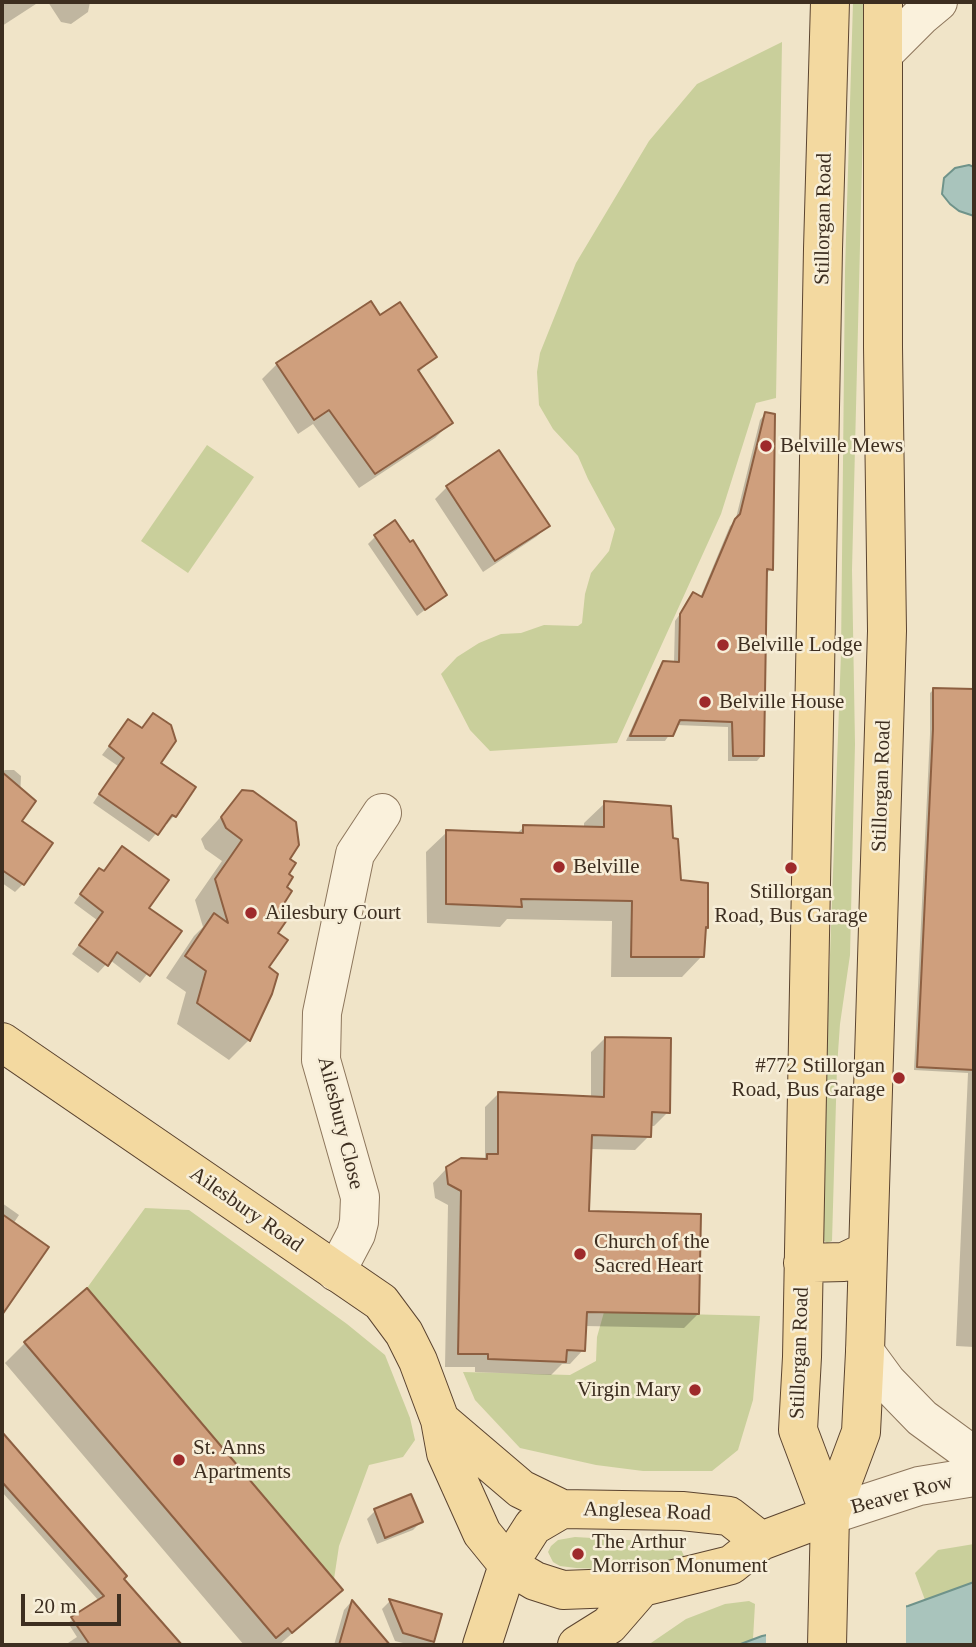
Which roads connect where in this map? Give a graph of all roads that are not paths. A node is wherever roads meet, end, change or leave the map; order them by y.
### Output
1 (830, 2) edge
2 (883, 2) edge
3 (938, 2) edge
4 (883, 54) junction
5 (382, 813) dead end
6 (2, 1042) edge
7 (867, 1251) junction
8 (803, 1263) junction
9 (336, 1272) junction
10 (865, 1352) junction
11 (440, 1420) junction
12 (974, 1456) edge
13 (974, 1477) edge
14 (562, 1509) junction
15 (830, 1515) junction
16 (761, 1541) junction
17 (508, 1564) junction
18 (642, 1587) junction
19 (827, 1633) edge
20 (481, 1645) edge
21 (577, 1645) edge

1 - 8 main road, Stillorgan Road
2 - 4 main road, Stillorgan Road
3 - 4 street
4 - 7 main road, Stillorgan Road
5 - 9 street, Ailesbury Close
6 - 9 main road, Ailesbury Road
7 - 8 main road
7 - 10 main road, Stillorgan Road
8 - 15 main road, Stillorgan Road
9 - 11 main road, Ailesbury Road
10 - 12 street
10 - 15 main road, Stillorgan Road
11 - 14 main road, Ailesbury Road
11 - 17 main road, Ailesbury Road
13 - 15 street, Beaver Row
14 - 16 main road, Anglesea Road
14 - 17 main road, Anglesea Road
15 - 16 main road
15 - 19 main road
16 - 18 main road
17 - 18 main road, Ailesbury Road
17 - 20 main road, Anglesea Road
18 - 21 main road

